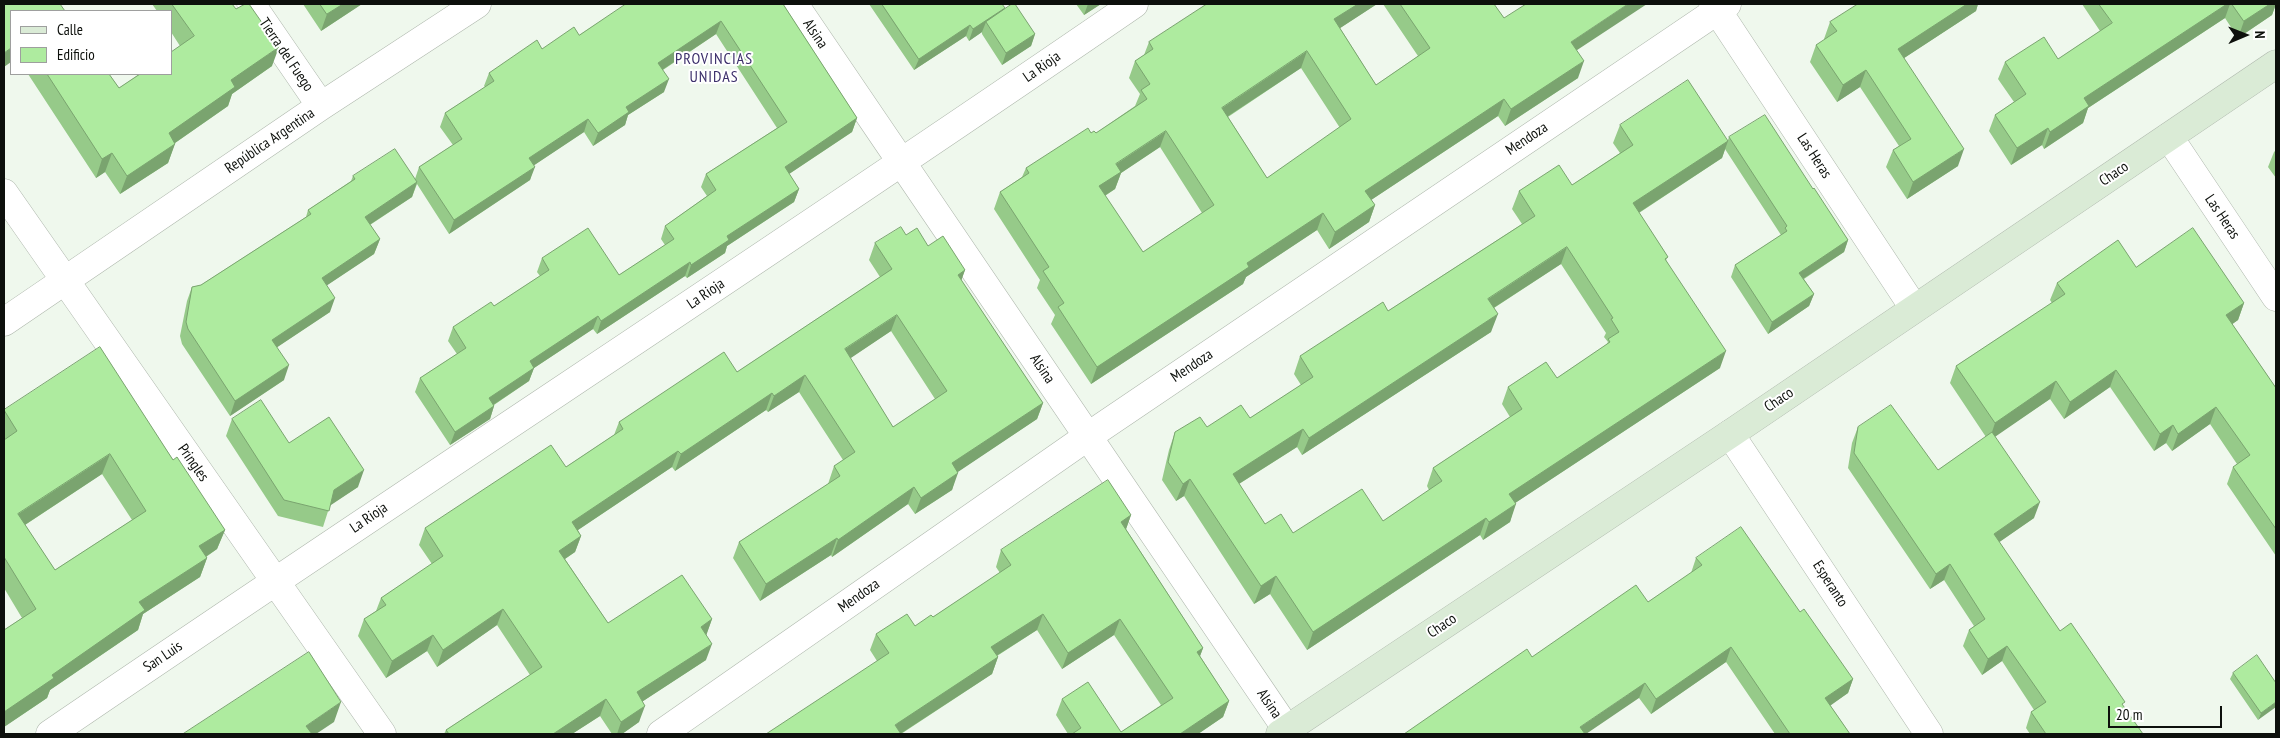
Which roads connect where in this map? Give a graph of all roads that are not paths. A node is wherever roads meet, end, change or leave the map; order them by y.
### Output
1 (251, 4) edge
2 (477, 4) edge
3 (794, 4) edge
4 (1134, 4) edge
5 (1720, 6) edge
6 (2276, 64) edge
7 (321, 106) junction
8 (2169, 137) junction
9 (903, 163) junction
10 (4, 193) edge
11 (64, 280) junction
12 (2276, 297) edge
13 (1914, 308) junction
14 (4, 322) edge
15 (1730, 434) junction
16 (1087, 437) junction
17 (275, 580) junction
18 (1286, 733) edge
19 (50, 734) edge
20 (382, 734) edge
21 (661, 734) edge
22 (1929, 734) edge

1 - 7 street, Tierra del Fuego
2 - 7 street, República Argentina
3 - 9 street, Alsina
4 - 9 street, La Rioja
5 - 13 street, Las Heras
5 - 16 street, Mendoza
6 - 8 main road, Chaco
7 - 11 street, República Argentina
8 - 12 street, Las Heras
8 - 13 main road, Chaco
9 - 16 street, Alsina
9 - 17 street, La Rioja
10 - 11 street, Pringles
11 - 14 street, República Argentina
11 - 17 street, Pringles
13 - 15 main road, Chaco
15 - 18 main road, Chaco
15 - 22 street, Esperanto
16 - 18 street, Alsina
16 - 21 street, Mendoza
17 - 19 street, San Luis
17 - 20 street, Pringles

